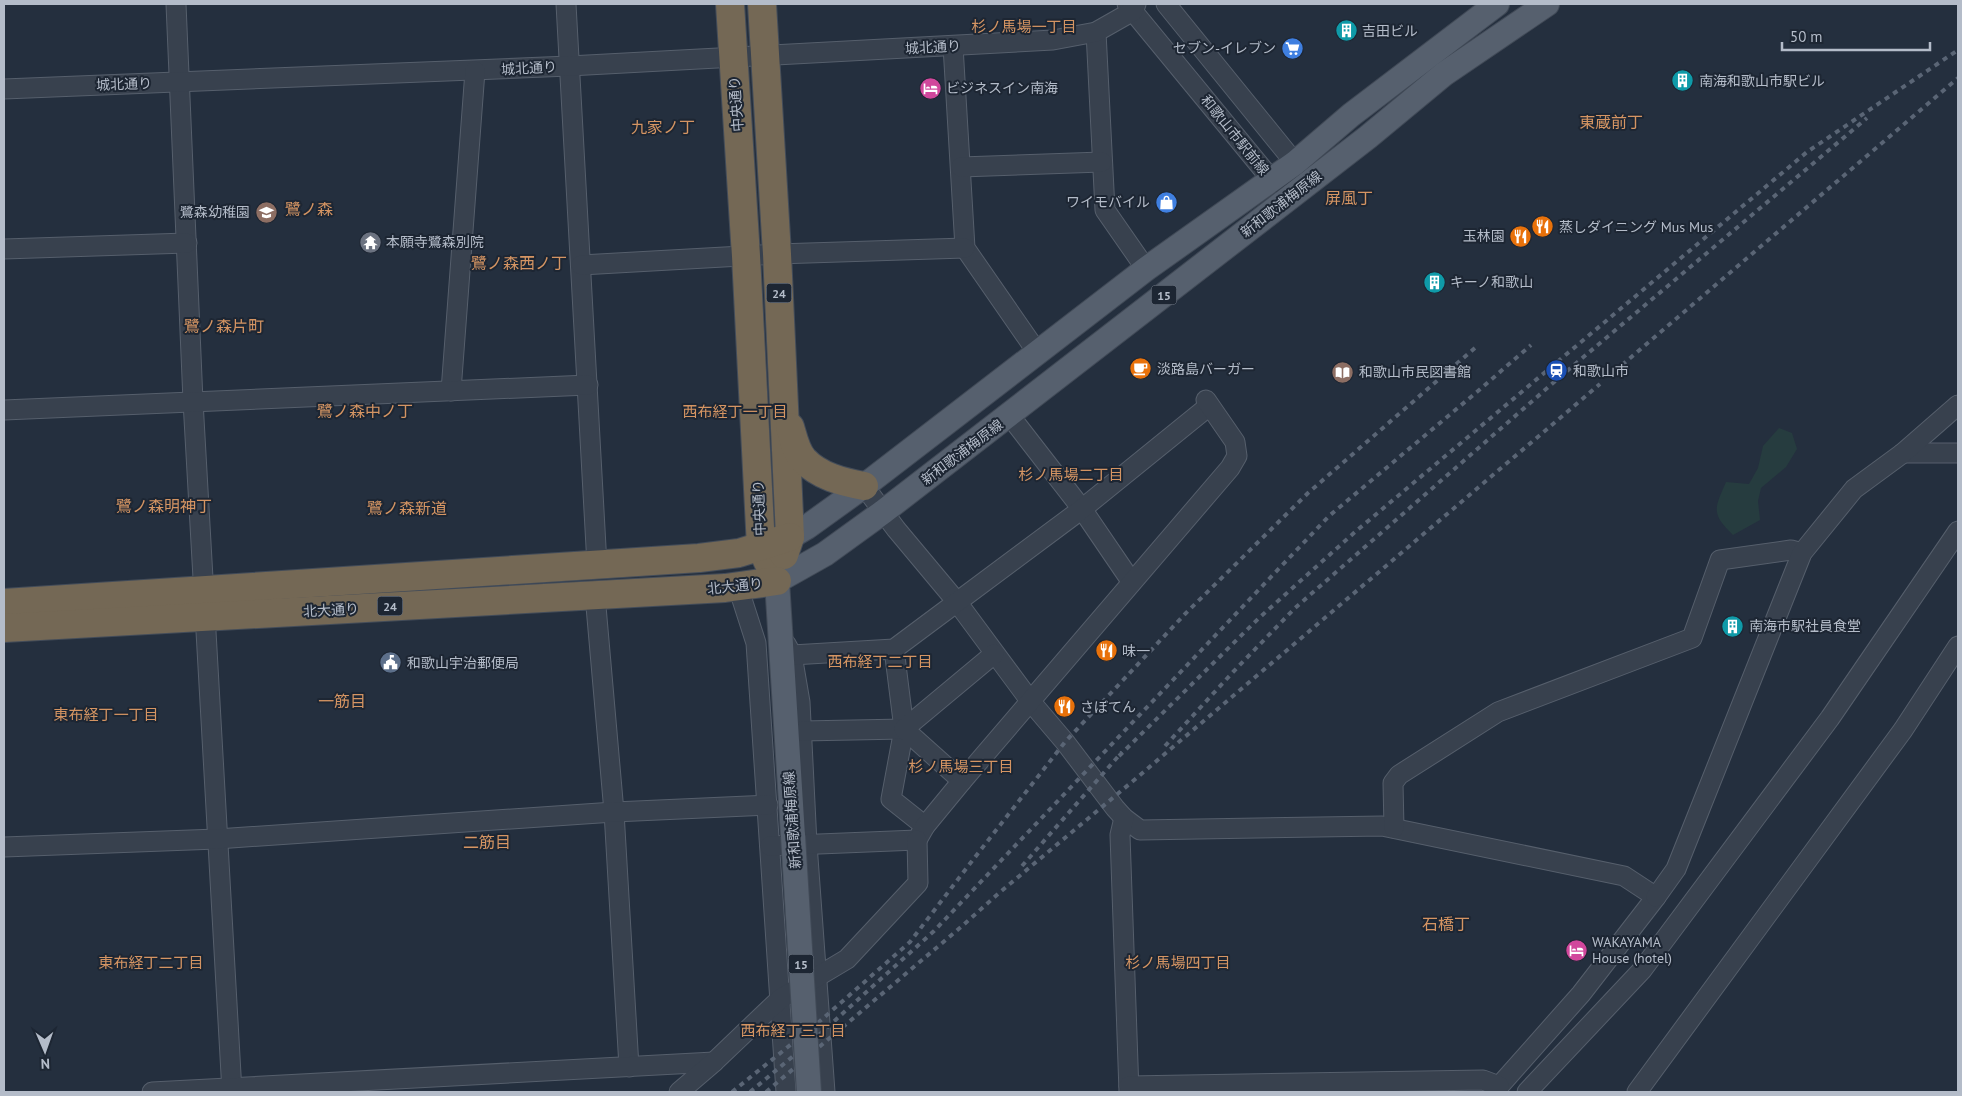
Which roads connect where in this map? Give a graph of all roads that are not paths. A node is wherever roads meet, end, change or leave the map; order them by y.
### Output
1 (176, 4) edge
2 (566, 4) edge
3 (730, 4) edge
4 (762, 4) edge
5 (1166, 4) edge
6 (1497, 4) edge
7 (1547, 4) edge
8 (1132, 6) edge
9 (1096, 32) junction
10 (953, 46) junction
11 (767, 56) junction
12 (733, 58) junction
13 (569, 66) junction
14 (476, 70) junction
15 (179, 82) junction
16 (4, 89) edge
17 (1102, 162) junction
18 (1295, 163) junction
19 (961, 167) junction
20 (1271, 179) junction
21 (1296, 192) junction
22 (186, 243) junction
23 (965, 248) junction
24 (4, 250) edge
25 (777, 254) junction
26 (746, 256) junction
27 (581, 265) junction
28 (1146, 269) junction
29 (1037, 352) junction
30 (588, 385) junction
31 (450, 391) junction
32 (194, 402) junction
33 (783, 404) junction
34 (1958, 405) edge
35 (4, 410) edge
36 (1010, 416) junction
37 (1902, 453) junction
38 (1958, 453) edge
39 (864, 486) junction
40 (1082, 509) junction
41 (883, 512) junction
42 (1958, 531) edge
43 (790, 537) junction
44 (761, 547) junction
45 (1802, 553) junction
46 (597, 565) junction
47 (777, 581) junction
48 (1131, 581) junction
49 (738, 587) junction
50 (205, 589) junction
51 (595, 595) junction
52 (957, 602) junction
53 (4, 603) edge
54 (206, 617) junction
55 (4, 628) edge
56 (780, 632) junction
57 (1958, 646) edge
58 (894, 649) junction
59 (994, 654) junction
60 (792, 655) junction
61 (1031, 702) junction
62 (904, 729) junction
63 (802, 731) junction
64 (962, 781) junction
65 (768, 805) junction
66 (614, 812) junction
67 (1124, 818) junction
68 (1394, 828) junction
69 (921, 833) junction
70 (217, 839) junction
71 (800, 840) junction
72 (770, 846) junction
73 (4, 847) edge
74 (1656, 896) junction
75 (816, 978) junction
76 (780, 999) junction
77 (714, 1062) junction
78 (629, 1067) junction
79 (1129, 1089) edge
80 (1496, 1089) edge
81 (232, 1090) edge
82 (152, 1092) edge
83 (679, 1092) edge
84 (786, 1092) edge
85 (809, 1092) edge
86 (825, 1092) edge
87 (1526, 1092) edge
88 (1637, 1092) edge

1 - 15 street
2 - 13 street
3 - 12 highway, 中央通り / 24
4 - 11 highway, 中央通り / 24
5 - 18 street, 和歌山市駅前線
6 - 18 main road, 新和歌浦梅原線 / 15
7 - 21 main road, 新和歌浦梅原線 / 15
8 - 9 street, 城北通り
8 - 20 street, 和歌山市駅前線
9 - 10 street, 城北通り
9 - 17 street
10 - 11 street, 城北通り
10 - 19 street
11 - 12 street, 城北通り
11 - 25 highway, 中央通り / 24
12 - 13 street, 城北通り
12 - 26 highway, 中央通り / 24
13 - 14 street, 城北通り
13 - 27 street
14 - 15 street, 城北通り
14 - 31 street
15 - 16 street, 城北通り
15 - 22 street
17 - 19 street
17 - 28 street
18 - 20 main road, 新和歌浦梅原線 / 15
18 - 21 street
19 - 23 street
20 - 21 street, 和歌山市駅前線
20 - 28 main road, 新和歌浦梅原線 / 15
21 - 36 main road, 新和歌浦梅原線 / 15
22 - 24 street
22 - 32 street
23 - 25 street
23 - 29 street
25 - 26 street
25 - 33 highway, 中央通り / 24
26 - 27 street
26 - 44 highway, 中央通り / 24
27 - 30 street
28 - 29 main road, 新和歌浦梅原線 / 15
29 - 39 main road, 新和歌浦梅原線 / 15
30 - 31 street
30 - 46 street
31 - 32 street
32 - 35 street
32 - 50 street
33 - 39 highway, 24
33 - 43 highway, 中央通り / 24
34 - 37 street
36 - 40 street
36 - 41 main road, 新和歌浦梅原線 / 15
37 - 38 street
37 - 45 street
39 - 41 street
39 - 43 main road, 新和歌浦梅原線 / 15
40 - 48 street
40 - 48 street
40 - 52 street
41 - 47 main road, 新和歌浦梅原線 / 15
41 - 52 street
42 - 87 street
43 - 44 highway, 24
43 - 47 highway, 中央通り / 24
44 - 46 highway, 北大通り / 24
44 - 47 highway, 中央通り / 24
45 - 68 street
45 - 74 street
46 - 50 highway, 北大通り / 24
47 - 49 highway, 北大通り / 24
47 - 56 main road, 新和歌浦梅原線 / 15
48 - 61 street
49 - 51 highway, 北大通り / 24
49 - 65 street
50 - 53 highway, 北大通り / 24
50 - 54 street
51 - 54 highway, 北大通り / 24
51 - 66 street
52 - 58 street
52 - 59 street
54 - 55 highway, 北大通り / 24
54 - 70 street
56 - 60 street
56 - 71 main road, 新和歌浦梅原線 / 15
57 - 88 street
58 - 60 street
58 - 62 street
59 - 61 street
59 - 62 street
60 - 63 street
61 - 64 street
61 - 67 street
62 - 63 street
62 - 64 street
62 - 69 street
63 - 71 street
64 - 69 street
65 - 66 street
65 - 72 street
66 - 70 street
66 - 78 street
67 - 68 street
67 - 79 street
68 - 74 street
69 - 71 street
69 - 75 street
70 - 73 street
70 - 81 street
71 - 72 street
71 - 75 street
71 - 85 main road, 新和歌浦梅原線 / 15, bridge
72 - 76 street
74 - 80 street
75 - 76 street
75 - 86 street
76 - 77 street
76 - 84 street
77 - 78 street
77 - 83 street
78 - 81 street
79 - 80 street
81 - 82 street

